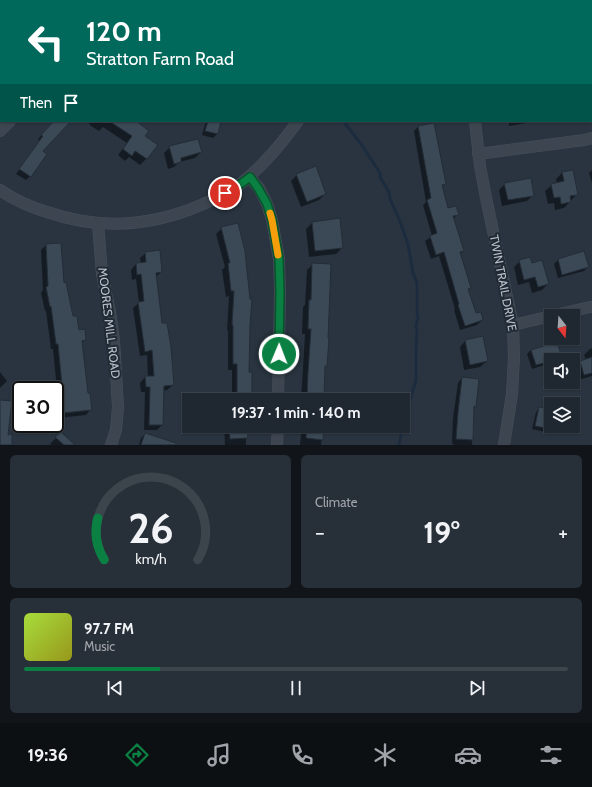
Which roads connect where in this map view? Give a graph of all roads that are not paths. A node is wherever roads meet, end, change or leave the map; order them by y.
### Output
1 (9, 122) edge
2 (297, 122) edge
3 (474, 122) edge
4 (0, 132) edge
5 (592, 138) edge
6 (478, 154) junction
7 (250, 177) junction
8 (0, 190) edge
9 (98, 224) junction
10 (590, 307) dead end
11 (580, 309) edge
12 (544, 318) edge
13 (513, 325) junction
14 (278, 393) edge
15 (278, 433) edge
16 (111, 445) edge
17 (277, 445) edge
18 (504, 445) edge

1 - 4 street
2 - 7 street
3 - 6 street, TWIN TRAIL DRIVE
5 - 6 street
6 - 13 street, TWIN TRAIL DRIVE
7 - 9 street
7 - 14 street
8 - 9 street
9 - 16 street, MOORES MILL ROAD
10 - 11 street
12 - 13 street
13 - 18 street, TWIN TRAIL DRIVE
15 - 17 street

